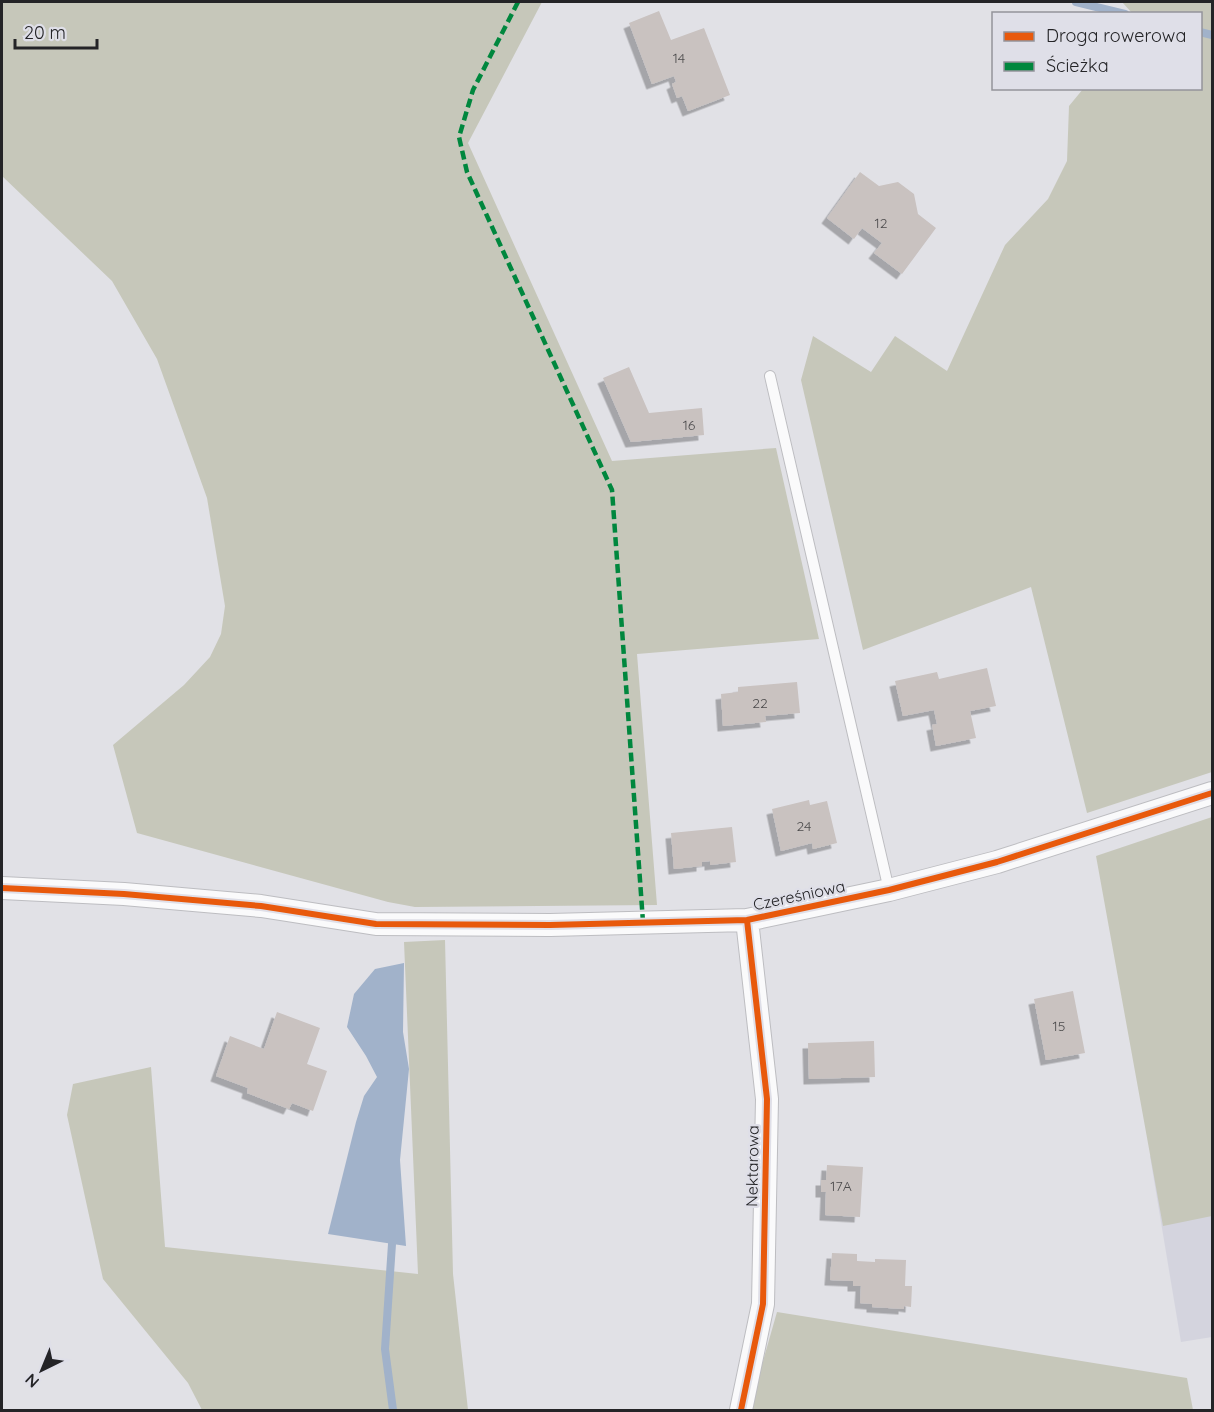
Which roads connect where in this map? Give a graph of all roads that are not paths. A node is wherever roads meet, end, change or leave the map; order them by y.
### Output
1 (770, 376) dead end
2 (1212, 794) edge
3 (2, 888) edge
4 (889, 890) junction
5 (747, 920) junction
6 (741, 1410) edge

1 - 4 lane
2 - 4 street, Czereśniowa
3 - 5 street, Czereśniowa
4 - 5 street, Czereśniowa
5 - 6 street, Nektarowa

